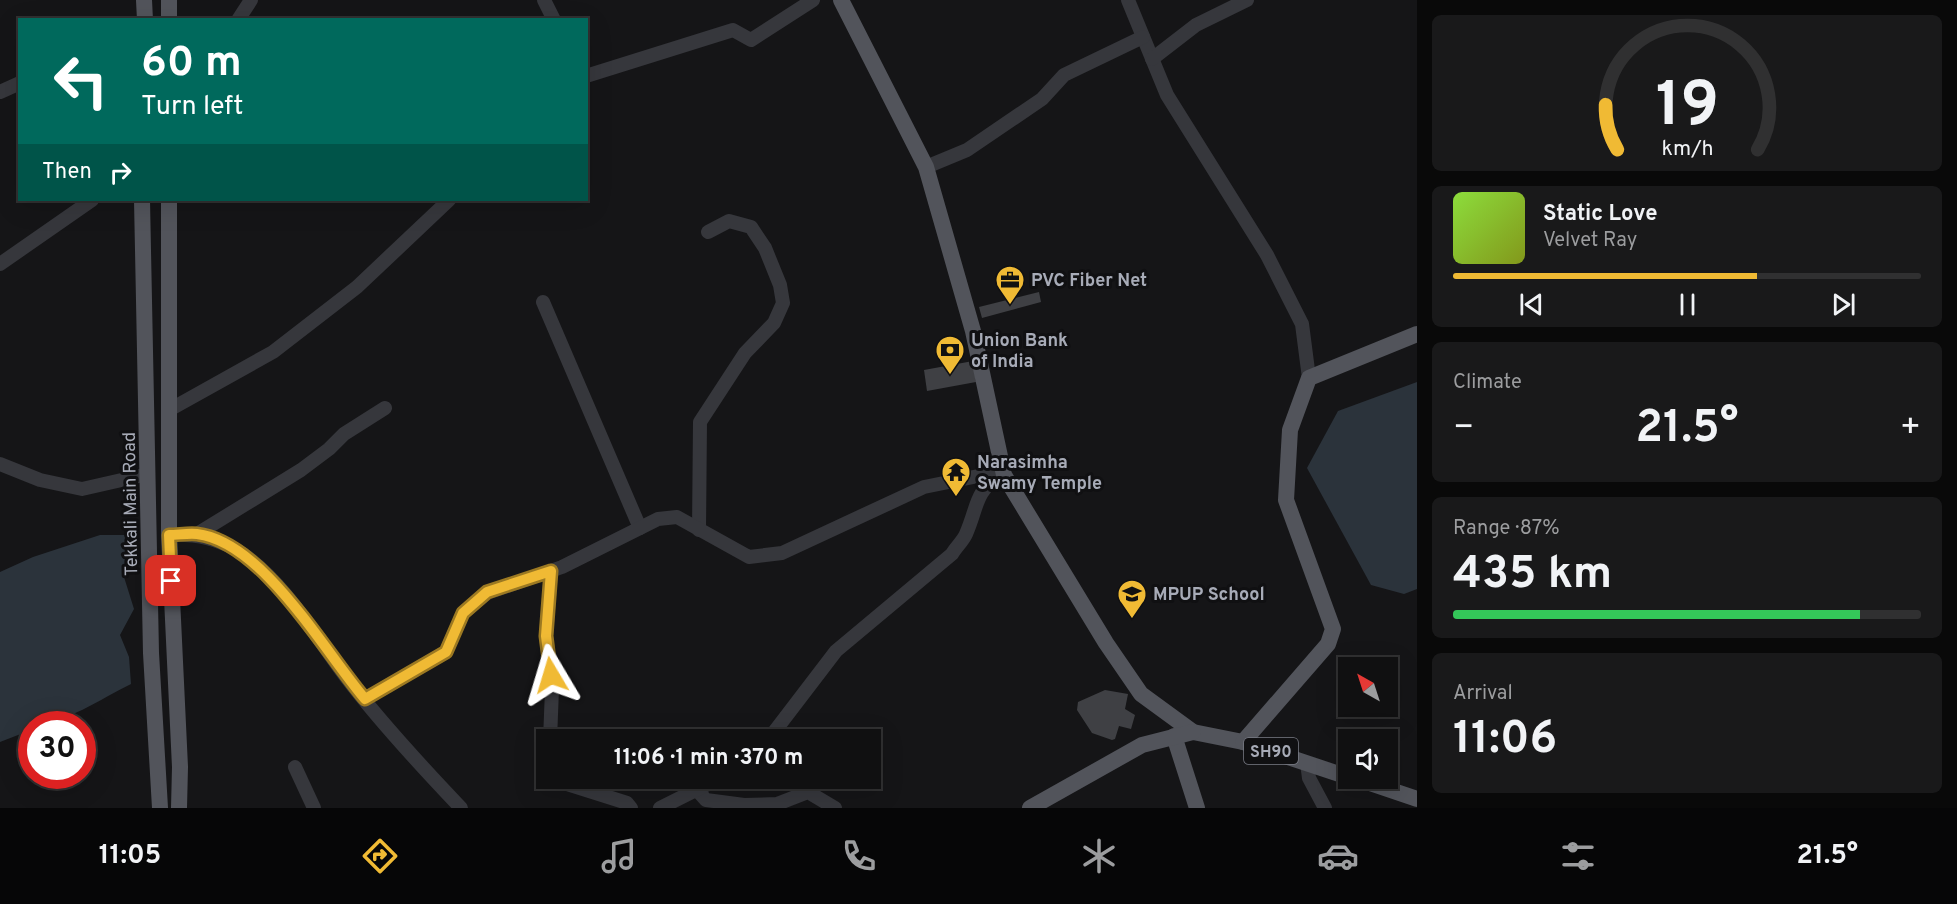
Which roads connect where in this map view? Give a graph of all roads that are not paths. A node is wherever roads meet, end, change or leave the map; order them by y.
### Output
1 (144, 0) edge
2 (169, 0) edge
3 (251, 0) edge
4 (544, 0) edge
5 (813, 0) edge
6 (841, 0) edge
7 (1128, 0) edge
8 (1247, 0) edge
9 (145, 18) edge
10 (169, 18) edge
11 (239, 18) edge
12 (553, 18) edge
13 (1143, 37) junction
14 (1152, 59) junction
15 (588, 75) edge
16 (18, 84) edge
17 (0, 92) edge
18 (926, 167) junction
19 (91, 201) edge
20 (142, 201) edge
21 (169, 201) edge
22 (448, 201) edge
23 (708, 232) dead end
24 (0, 264) edge
25 (543, 302) dead end
26 (1417, 334) edge
27 (1309, 378) junction
28 (385, 408) dead end
29 (169, 410) junction
30 (0, 464) edge
31 (1003, 471) junction
32 (148, 474) junction
33 (640, 528) junction
34 (699, 530) junction
35 (197, 534) junction
36 (169, 535) junction
37 (551, 571) junction
38 (365, 699) junction
39 (550, 729) edge
40 (776, 729) edge
41 (1193, 732) junction
42 (1174, 736) junction
43 (1243, 742) junction
44 (1307, 763) junction
45 (296, 767) dead end
46 (1338, 774) edge
47 (583, 789) edge
48 (1387, 789) edge
49 (697, 790) joint
50 (1417, 799) edge
51 (160, 808) edge
52 (179, 808) edge
53 (314, 808) edge
54 (461, 808) edge
55 (632, 808) edge
56 (660, 808) edge
57 (835, 808) edge
58 (1030, 808) edge
59 (1197, 808) edge
60 (1325, 808) edge

1 - 9 main road
2 - 10 main road
3 - 11 street
4 - 12 street
5 - 15 street
6 - 18 main road, SH90
7 - 13 street
8 - 14 street
13 - 14 street
13 - 18 street
14 - 27 street
16 - 17 street
18 - 31 main road, SH90
19 - 24 street
20 - 32 main road, Tekkali Main Road
21 - 29 main road
22 - 29 street
23 - 34 street
25 - 33 street
26 - 27 main road
27 - 43 main road
28 - 35 street
29 - 36 main road
30 - 32 street
31 - 34 street
31 - 40 street
31 - 41 main road, SH90
32 - 51 main road, Tekkali Main Road
33 - 34 street
33 - 37 street
35 - 36 street
35 - 38 street
36 - 52 main road
37 - 38 street
37 - 39 street
38 - 54 street
41 - 42 main road
41 - 43 main road, SH90
42 - 58 main road
42 - 59 main road
43 - 44 main road, SH90
44 - 46 main road, SH90
44 - 60 street
45 - 53 street
47 - 55 street
48 - 50 main road
49 - 56 street
49 - 57 street

